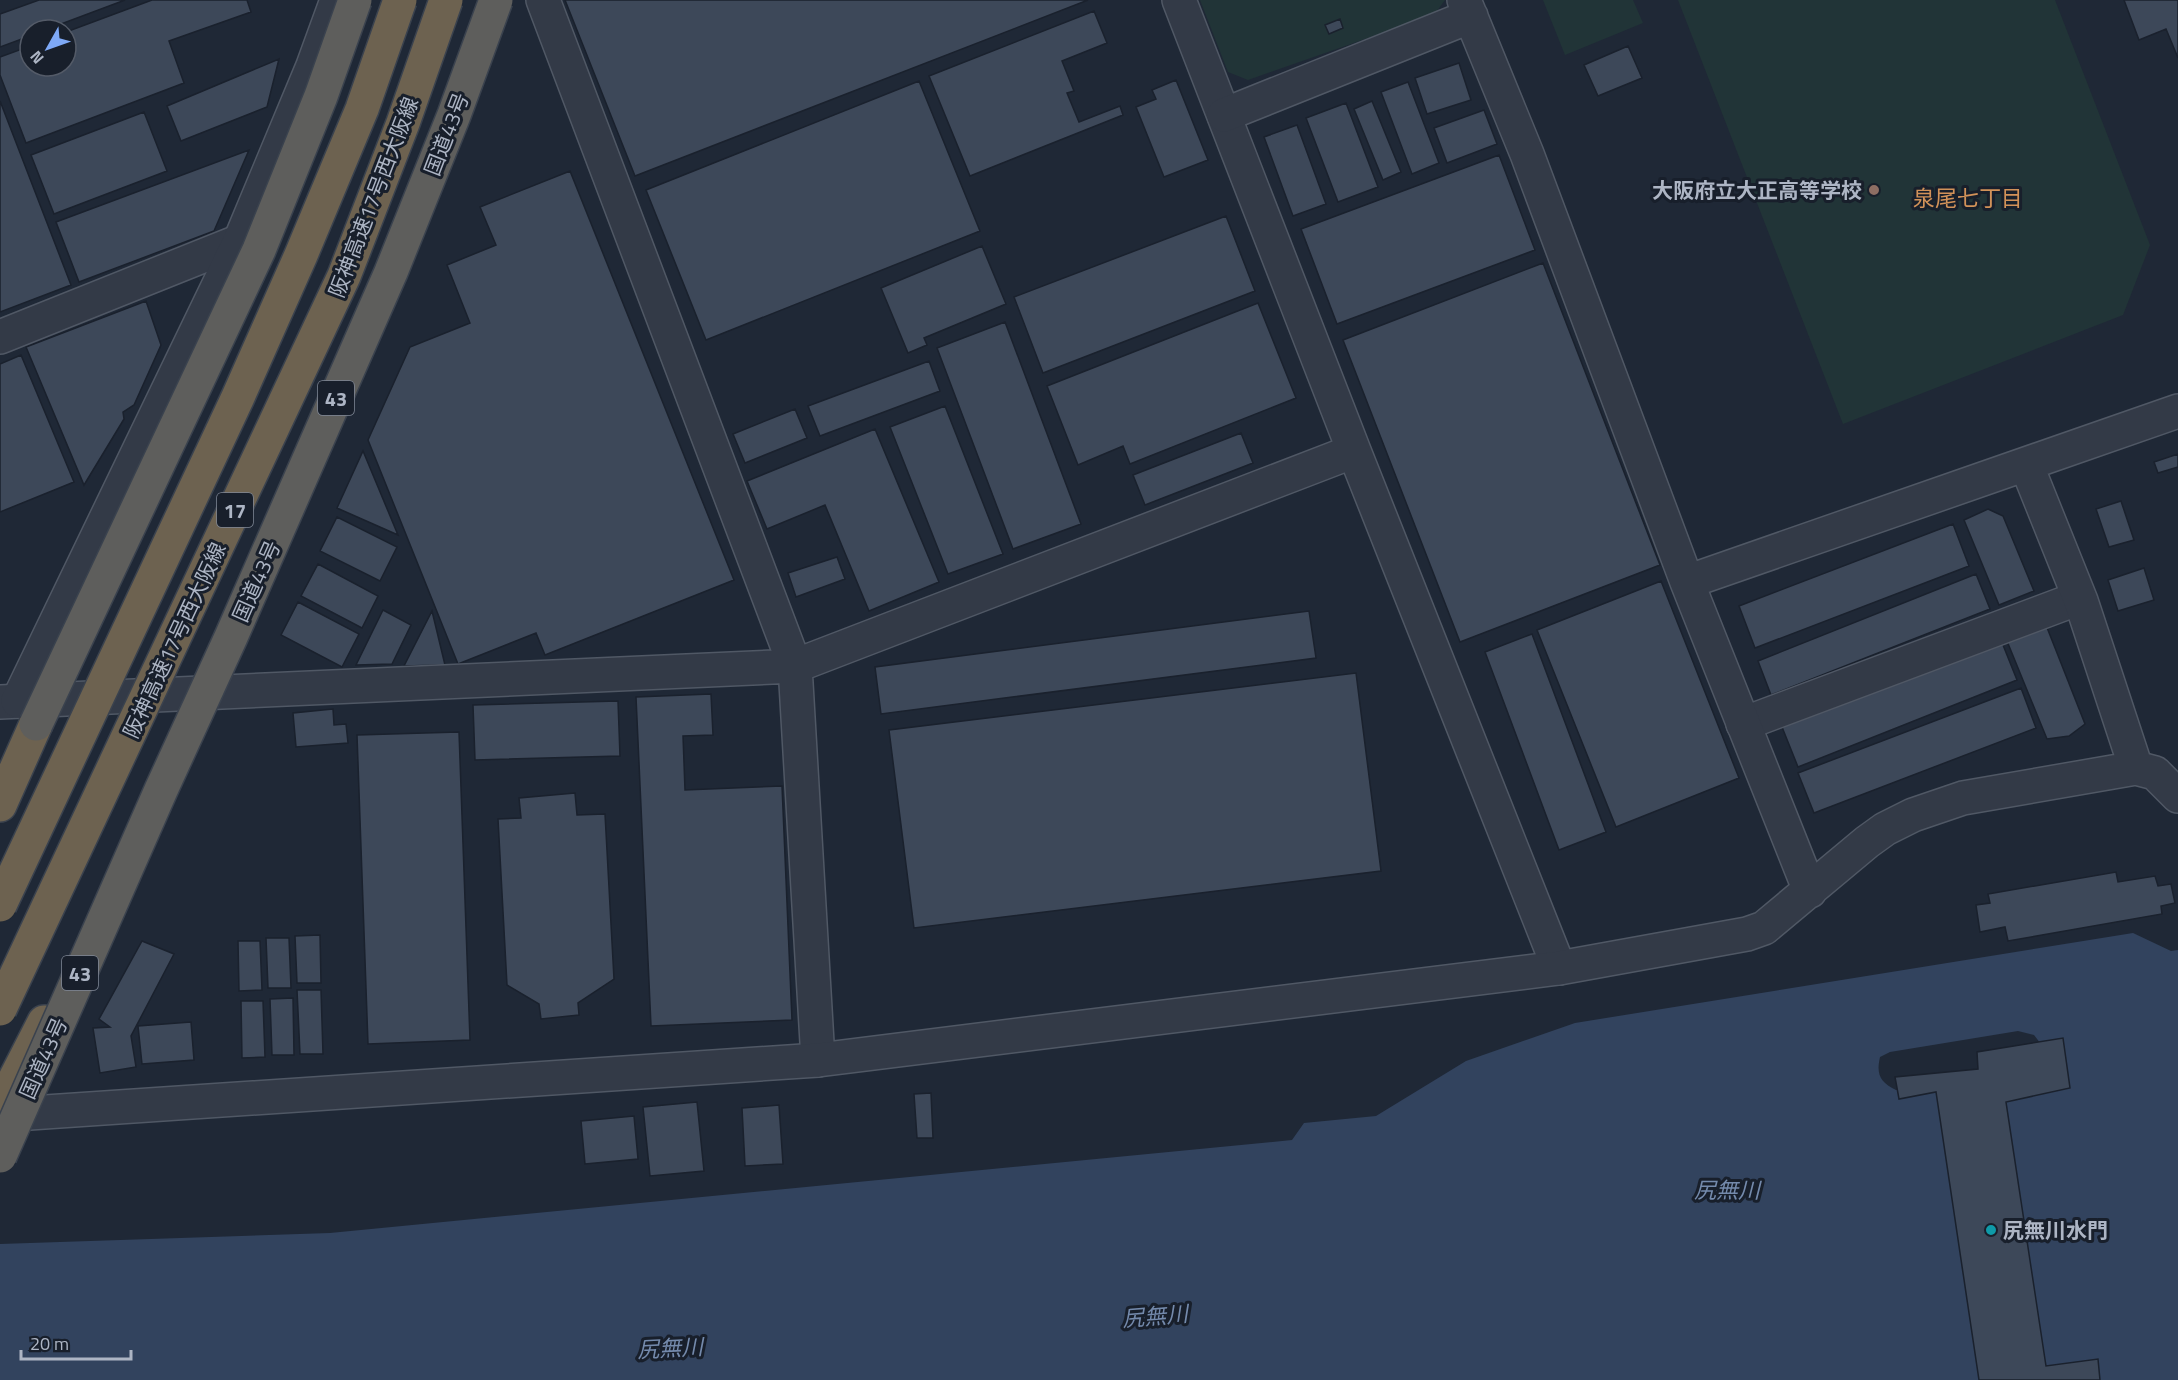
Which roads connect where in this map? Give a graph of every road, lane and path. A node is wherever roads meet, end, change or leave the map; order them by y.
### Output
1 (337, 0) edge
2 (355, 0) edge
3 (400, 0) edge
4 (446, 0) edge
5 (496, 0) edge
6 (506, 0) edge
7 (543, 0) edge
8 (1179, 0) edge
9 (1467, 8) edge
10 (1224, 115) junction
11 (240, 241) junction
12 (0, 337) edge
13 (2178, 411) edge
14 (1354, 451) junction
15 (2026, 464) junction
16 (1687, 582) junction
17 (2079, 598) junction
18 (795, 666) junction
19 (217, 691) junction
20 (18, 709) edge
21 (1743, 724) junction
22 (2136, 768) junction
23 (161, 790) junction
24 (2178, 796) edge
25 (0, 805) edge
26 (1810, 891) junction
27 (0, 905) edge
28 (1559, 968) junction
29 (0, 1009) edge
30 (818, 1060) junction
31 (0, 1108) edge
32 (0, 1115) edge
33 (0, 1156) edge

1 - 11 street
2 - 20 highway, bridge
3 - 27 highway, 阪神高速17号西大阪線 / 17, bridge
4 - 29 highway, 阪神高速17号西大阪線 / 17, bridge
5 - 23 highway, 国道43号 / 43, bridge
6 - 19 street
7 - 18 street
8 - 10 street
9 - 10 street
9 - 16 street
10 - 14 street
11 - 12 street
11 - 20 street
13 - 15 street
14 - 18 street
14 - 28 street
15 - 16 street
15 - 17 street
16 - 21 street
17 - 21 street
17 - 22 street
18 - 19 street
18 - 30 street
19 - 20 street
20 - 25 highway
21 - 26 street
22 - 24 street
22 - 26 street
23 - 31 highway, bridge
23 - 33 highway, 国道43号 / 43, bridge
26 - 28 street
28 - 30 street
30 - 32 street

